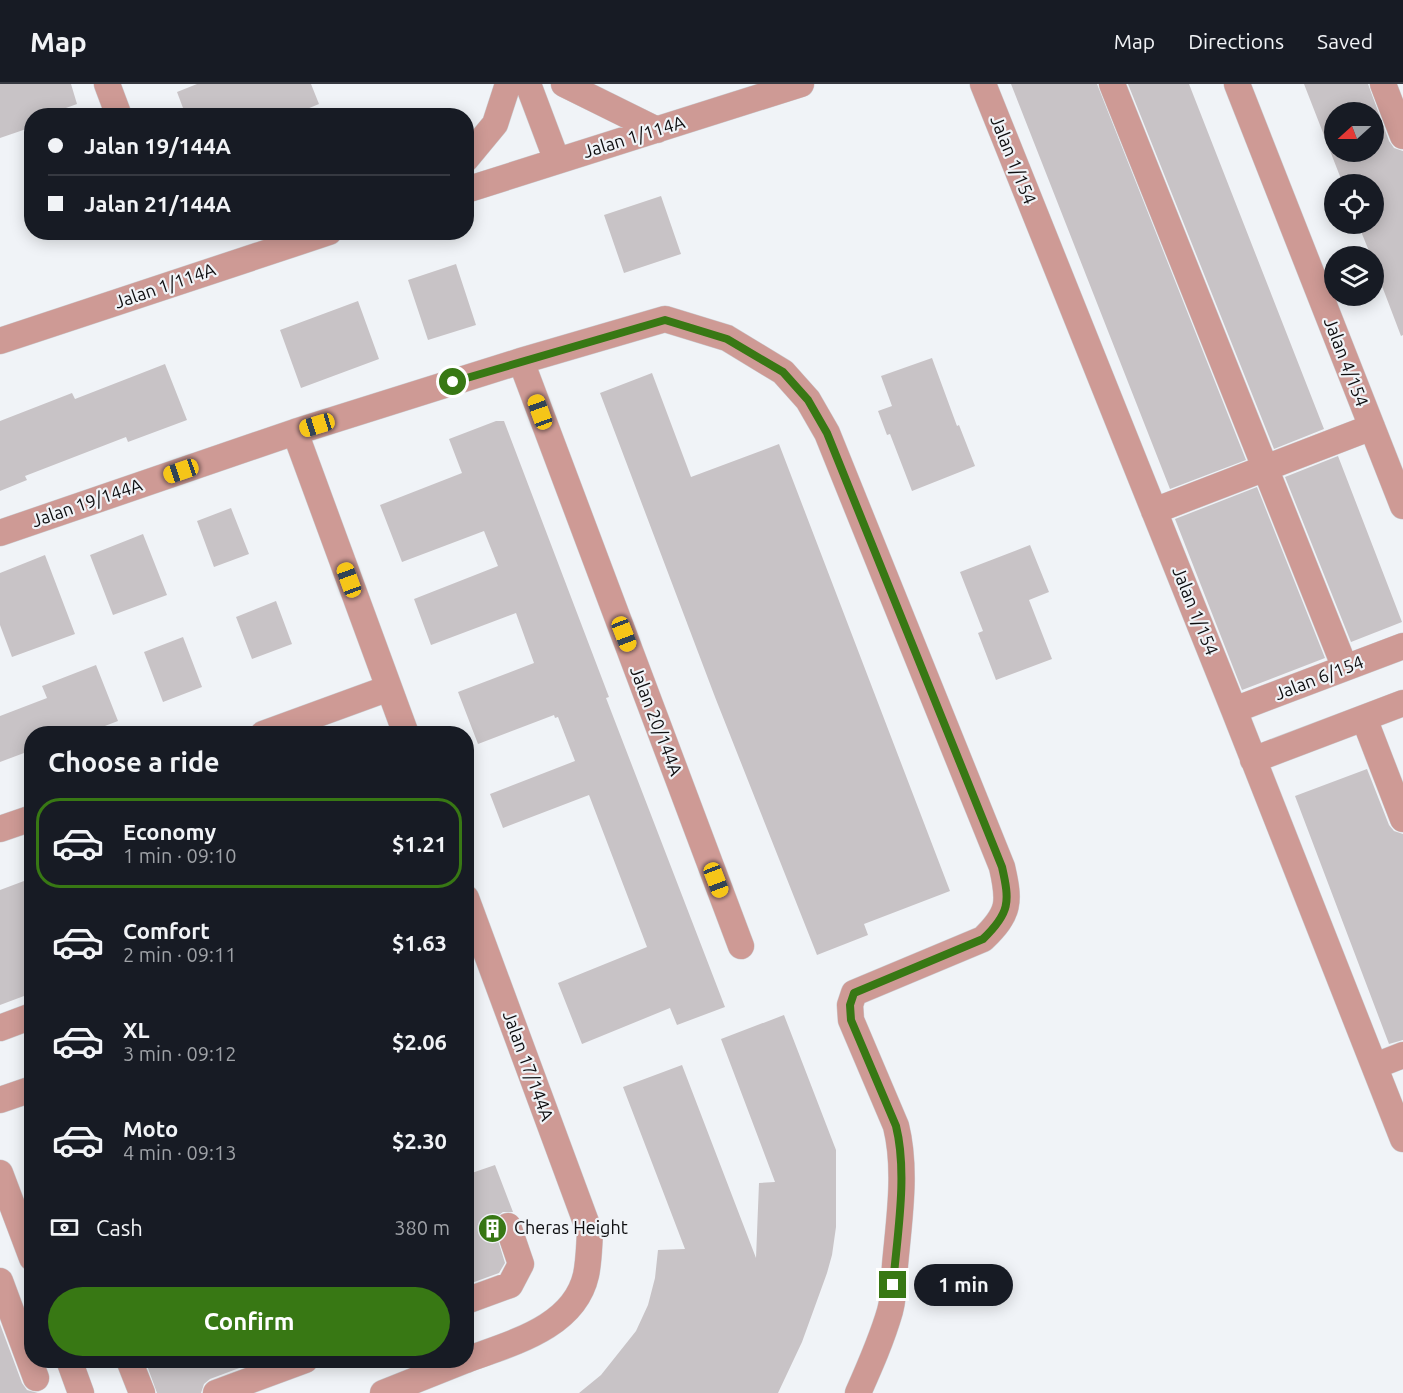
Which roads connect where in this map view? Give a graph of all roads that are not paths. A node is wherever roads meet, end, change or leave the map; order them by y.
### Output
1 (107, 84) edge
2 (508, 84) edge
3 (528, 84) edge
4 (564, 84) edge
5 (801, 84) edge
6 (982, 84) edge
7 (1112, 84) edge
8 (1237, 84) edge
9 (1383, 84) edge
10 (116, 108) edge
11 (657, 130) junction
12 (1403, 136) edge
13 (474, 149) edge
14 (557, 161) junction
15 (474, 187) edge
16 (305, 240) edge
17 (0, 341) edge
18 (521, 361) junction
19 (1372, 427) junction
20 (295, 432) junction
21 (1265, 468) junction
22 (1403, 506) edge
23 (1154, 511) junction
24 (0, 533) edge
25 (1403, 646) edge
26 (1345, 668) junction
27 (389, 688) junction
28 (1403, 703) edge
29 (1234, 710) junction
30 (1364, 718) junction
31 (285, 726) edge
32 (403, 726) edge
33 (1253, 760) junction
34 (1403, 819) edge
35 (24, 821) edge
36 (0, 829) edge
37 (474, 935) edge
38 (741, 946) dead end
39 (24, 1019) edge
40 (0, 1028) edge
41 (1403, 1055) edge
42 (1375, 1066) junction
43 (24, 1092) edge
44 (0, 1100) edge
45 (1403, 1139) edge
46 (0, 1173) edge
47 (508, 1226) dead end
48 (24, 1237) edge
49 (0, 1281) edge
50 (474, 1298) edge
51 (24, 1346) edge
52 (474, 1357) edge
53 (32, 1368) edge
54 (72, 1368) edge
55 (132, 1368) edge
56 (283, 1368) edge
57 (446, 1368) edge
58 (36, 1378) dead end
59 (81, 1393) edge
60 (142, 1393) edge
61 (216, 1393) edge
62 (382, 1393) edge
63 (858, 1393) edge

1 - 10 street
2 - 13 street
3 - 14 street
4 - 11 street
5 - 11 street, Jalan 1/114A
6 - 23 street, Jalan 1/154
7 - 21 street
8 - 19 street, Jalan 4/154
9 - 12 street
11 - 14 street, Jalan 1/114A
14 - 15 street, Jalan 1/114A
16 - 17 street, Jalan 1/114A
18 - 20 street, Jalan 19/144A
18 - 38 street, Jalan 20/144A
18 - 63 street, Jalan 19/144A
19 - 21 street
19 - 22 street, Jalan 4/154
20 - 24 street, Jalan 19/144A
20 - 27 street
21 - 23 street
21 - 26 street
23 - 29 street, Jalan 1/154
25 - 26 street, Jalan 6/154
26 - 29 street, Jalan 6/154
27 - 31 street
27 - 32 street
28 - 30 street
29 - 33 street, Jalan 1/154
30 - 33 street
30 - 34 street
33 - 42 street, Jalan 1/154
35 - 36 street
37 - 52 street, Jalan 17/144A
39 - 40 street
41 - 42 street
42 - 45 street, Jalan 1/154
43 - 44 street
46 - 48 street
47 - 50 street
49 - 51 street
53 - 58 street
54 - 59 street
55 - 60 street
56 - 61 street
57 - 62 street

